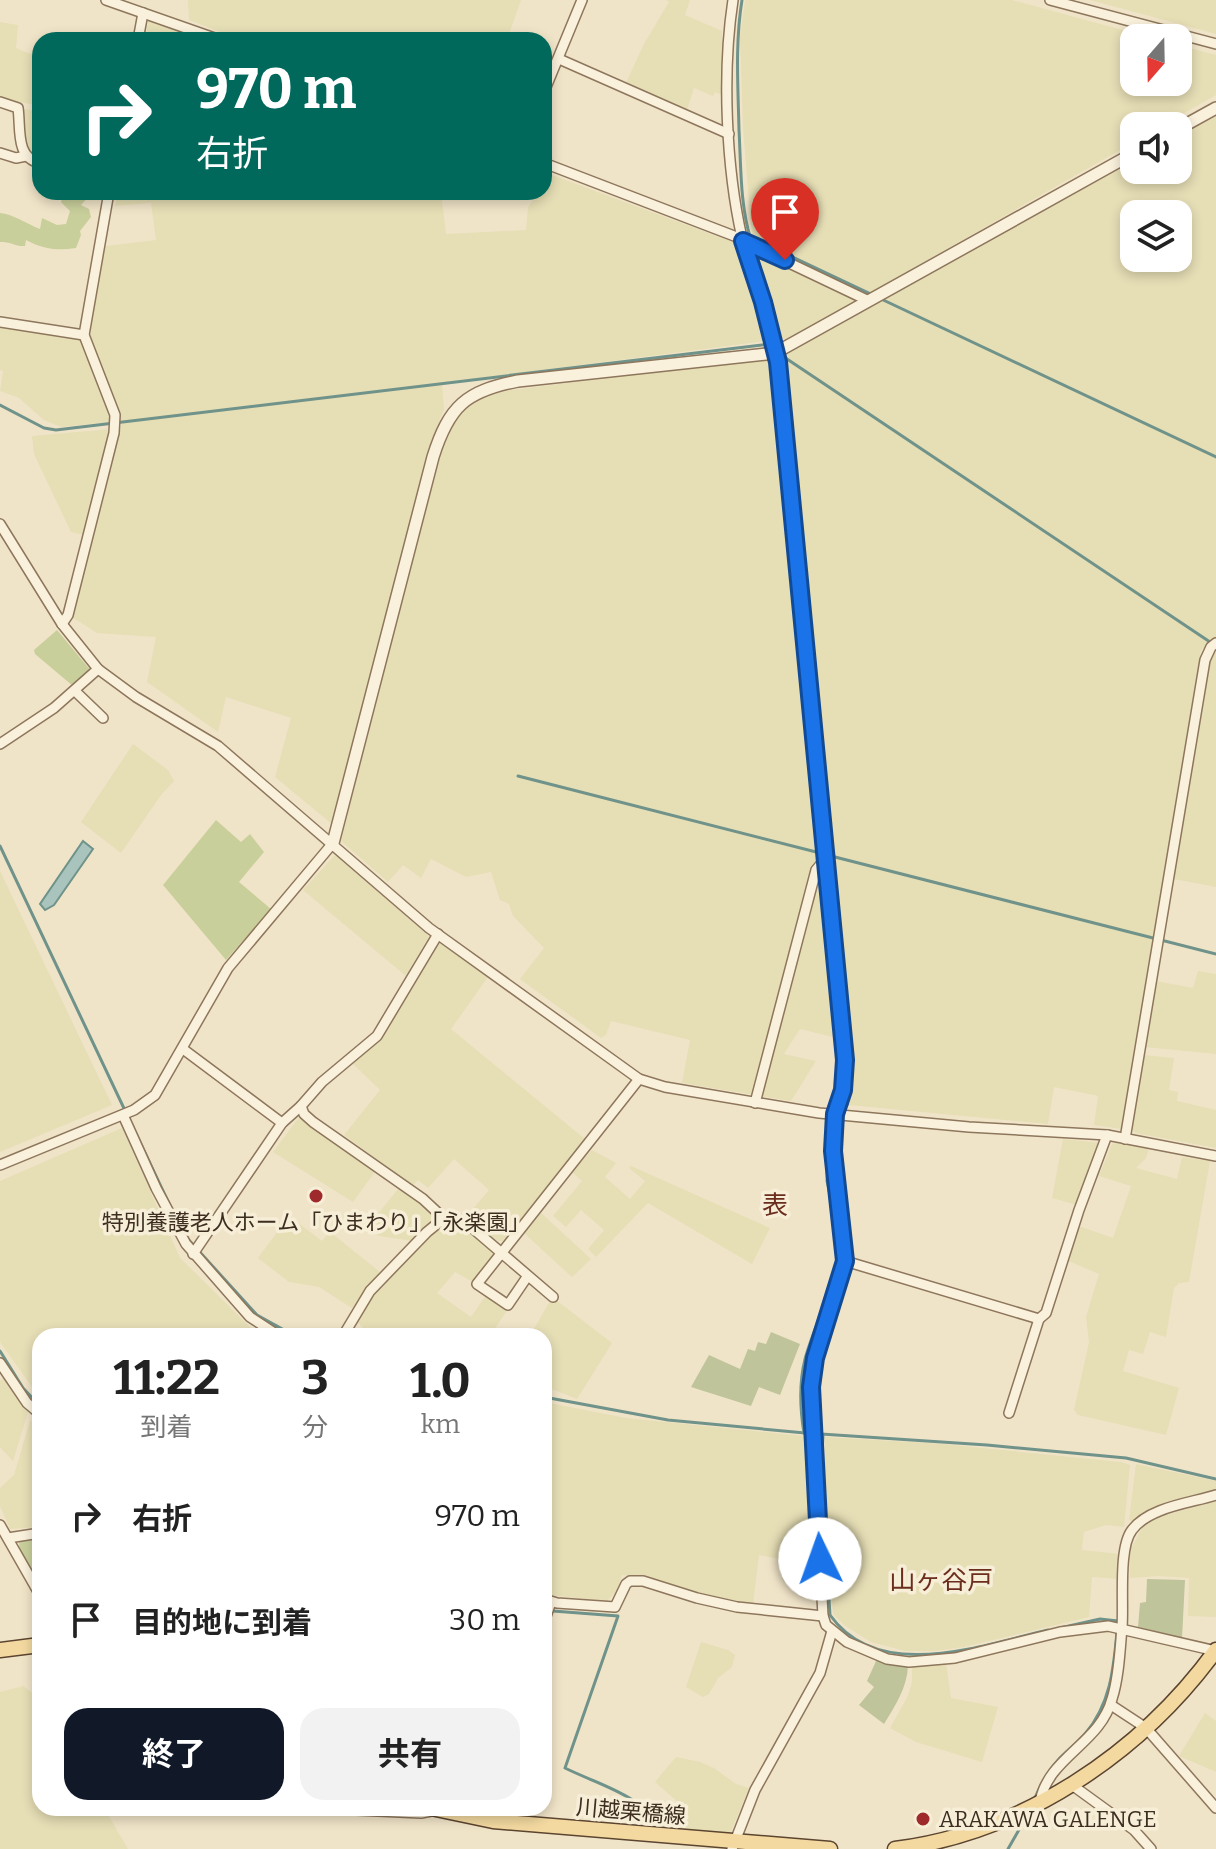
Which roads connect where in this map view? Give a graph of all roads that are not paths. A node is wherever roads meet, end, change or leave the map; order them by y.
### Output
1 (106, 0) edge
2 (582, 0) edge
3 (733, 0) edge
4 (1050, 0) edge
5 (143, 13) junction
6 (139, 32) edge
7 (197, 32) edge
8 (1216, 44) edge
9 (559, 59) junction
10 (552, 74) edge
11 (0, 102) edge
12 (1216, 108) edge
13 (1192, 121) edge
14 (729, 134) junction
15 (0, 153) edge
16 (26, 156) junction
17 (32, 161) edge
18 (1120, 161) edge
19 (552, 166) edge
20 (108, 200) edge
21 (742, 240) junction
22 (869, 301) junction
23 (0, 322) edge
24 (84, 335) junction
25 (775, 353) junction
26 (0, 524) edge
27 (62, 624) junction
28 (1216, 643) edge
29 (98, 669) junction
30 (75, 691) junction
31 (103, 718) dead end
32 (0, 744) edge
33 (333, 843) junction
34 (826, 858) junction
35 (438, 934) junction
36 (183, 1049) junction
37 (639, 1079) junction
38 (755, 1103) junction
39 (301, 1106) junction
40 (835, 1114) junction
41 (123, 1115) junction
42 (282, 1123) junction
43 (1107, 1135) junction
44 (1125, 1139) junction
45 (1216, 1156) edge
46 (0, 1165) edge
47 (443, 1221) junction
48 (501, 1253) junction
49 (193, 1254) junction
50 (845, 1261) junction
51 (527, 1277) junction
52 (553, 1297) dead end
53 (1039, 1319) junction
54 (267, 1328) edge
55 (348, 1328) edge
56 (0, 1363) edge
57 (32, 1407) edge
58 (1009, 1413) dead end
59 (1216, 1495) edge
60 (0, 1525) edge
61 (32, 1534) edge
62 (8, 1538) junction
63 (32, 1581) edge
64 (552, 1600) edge
65 (823, 1616) junction
66 (1122, 1628) junction
67 (832, 1631) junction
68 (32, 1646) edge
69 (0, 1650) edge
70 (1216, 1651) edge
71 (1111, 1705) junction
72 (1146, 1728) junction
73 (1072, 1785) junction
74 (1040, 1802) junction
75 (1216, 1808) edge
76 (493, 1816) edge
77 (966, 1834) junction
78 (733, 1845) edge
79 (830, 1849) edge
80 (895, 1849) edge
81 (969, 1849) edge
82 (1151, 1849) edge

1 - 5 street
2 - 9 street
3 - 14 street
4 - 8 street
5 - 6 street
5 - 7 street
9 - 10 street
9 - 14 street
11 - 16 street
12 - 13 street
14 - 21 street
15 - 16 street
16 - 17 street
18 - 22 street
19 - 21 street
20 - 24 street
21 - 22 street
21 - 25 street
22 - 25 street
23 - 24 street
24 - 27 street
25 - 33 street
25 - 34 street
26 - 27 street
27 - 29 street
28 - 44 street
29 - 30 street
29 - 33 street
30 - 31 street
30 - 32 street
33 - 35 street
33 - 36 street
34 - 38 street
34 - 40 street
35 - 37 street
35 - 39 street
36 - 41 street
36 - 42 street
37 - 38 street
37 - 48 street
38 - 40 street
39 - 42 street
39 - 47 street
40 - 43 street
40 - 50 street
41 - 46 street
41 - 49 street
42 - 49 street
43 - 44 street
43 - 53 street
44 - 45 street
47 - 48 street
47 - 55 street
48 - 51 street
48 - 51 street
49 - 54 street
50 - 53 street
50 - 65 street
51 - 52 street
53 - 58 street
56 - 57 street
59 - 66 street
60 - 62 street
61 - 62 street
62 - 63 street
64 - 65 street
65 - 67 street
66 - 67 street
66 - 70 street
66 - 71 street
67 - 78 street
68 - 69 main road
70 - 72 main road
71 - 72 street
71 - 74 street
72 - 73 main road
72 - 75 street
73 - 74 main road
73 - 82 street
74 - 77 main road
76 - 78 main road, 川越栗橋線
77 - 80 main road
77 - 81 main road
78 - 79 main road, 川越栗橋線

